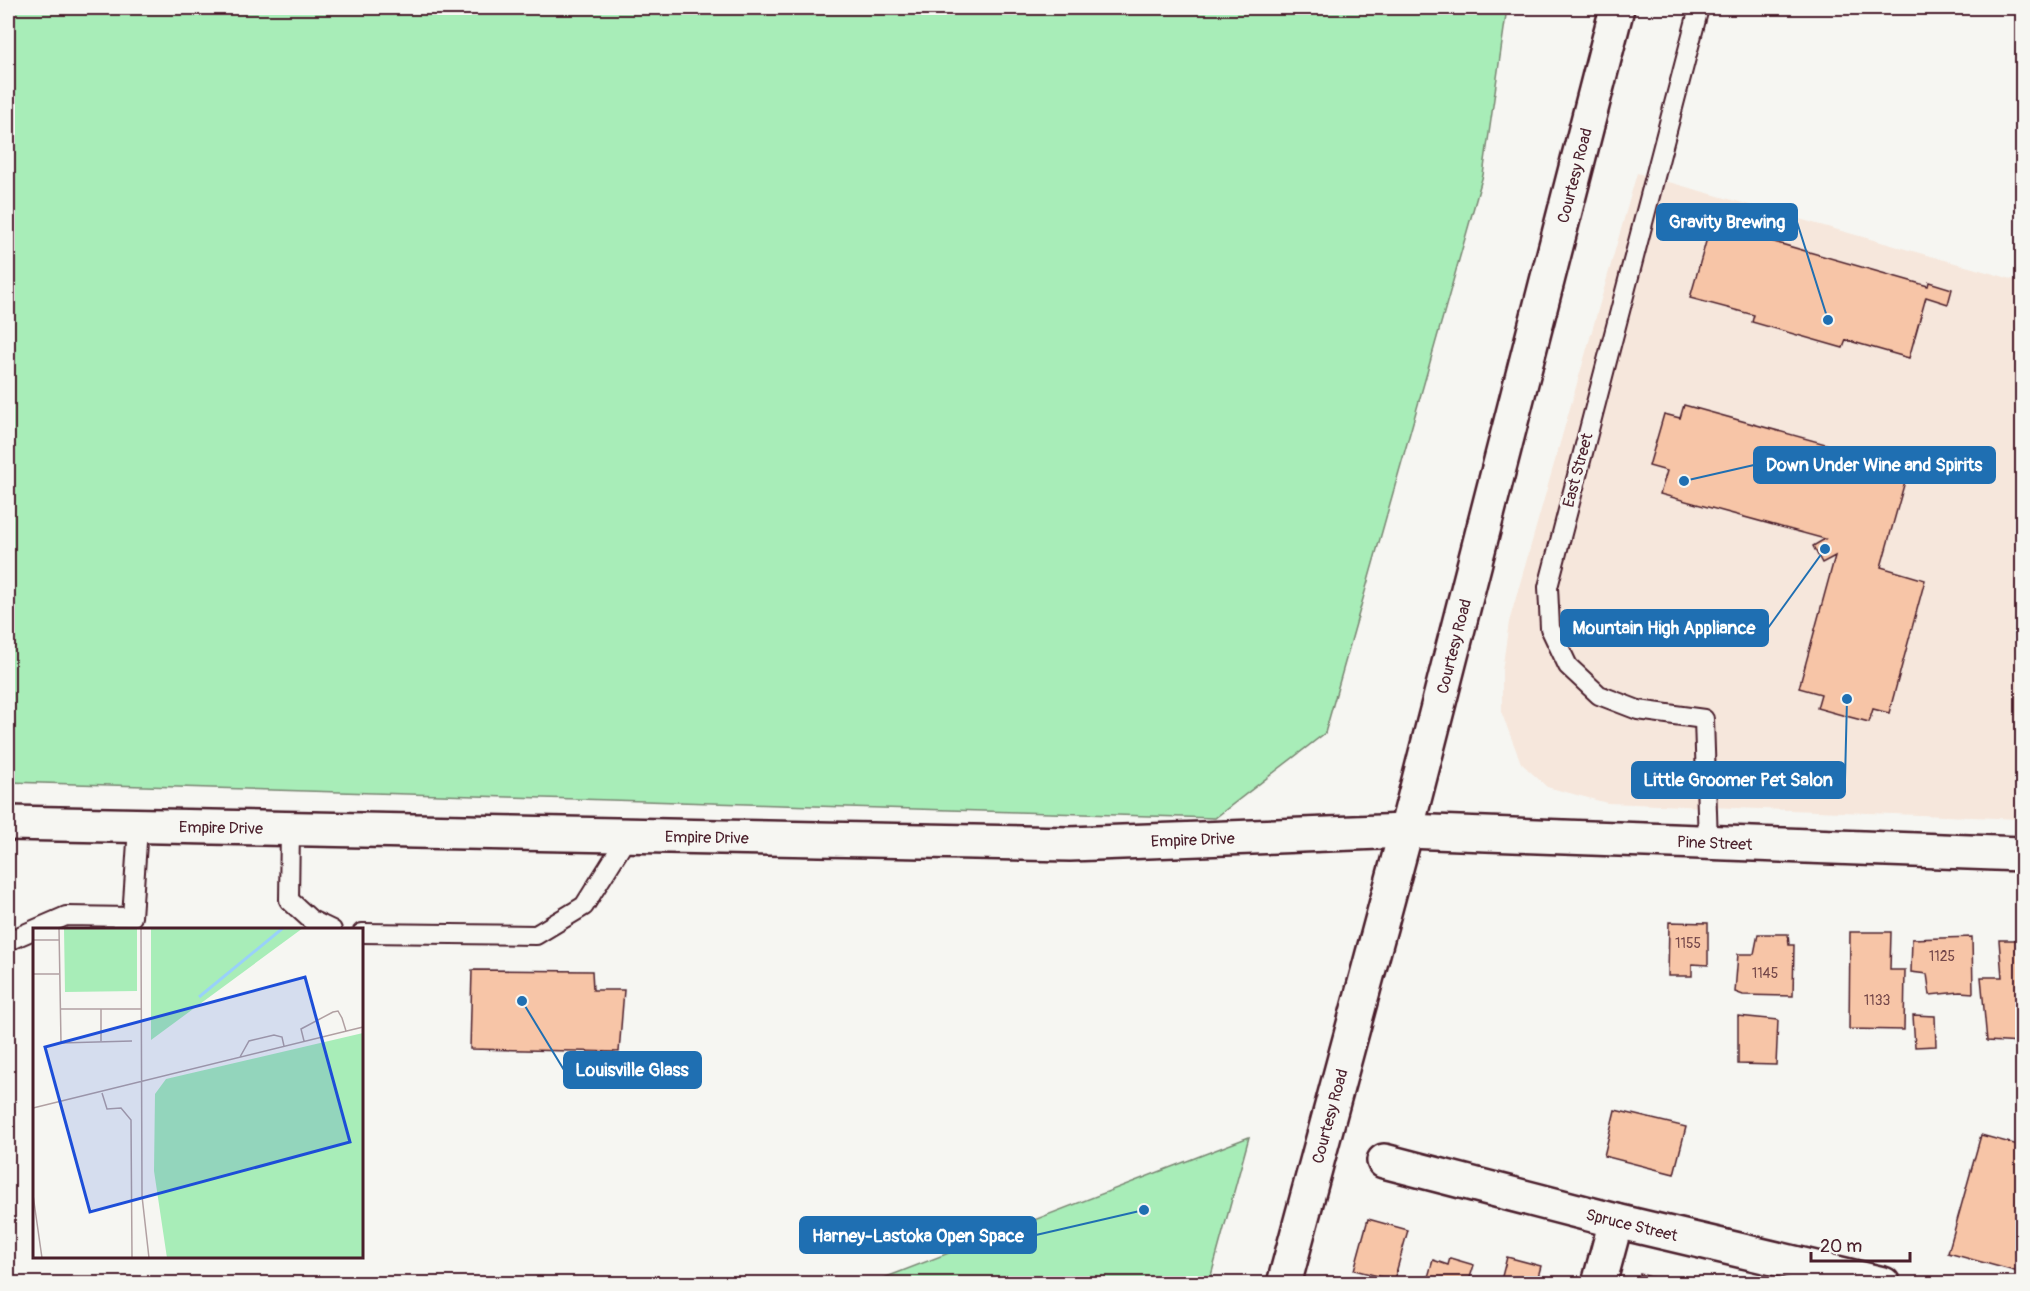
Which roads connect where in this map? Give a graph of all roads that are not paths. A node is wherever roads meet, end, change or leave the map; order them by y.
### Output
1 (1617, 8) edge
2 (1699, 8) edge
3 (8, 823) edge
4 (138, 826) junction
5 (290, 830) junction
6 (1406, 831) junction
7 (628, 836) junction
8 (1708, 843) junction
9 (2022, 854) edge
10 (37, 928) edge
11 (328, 928) edge
12 (33, 930) edge
13 (363, 933) edge
14 (8, 940) edge
15 (1384, 1161) dead end
16 (1616, 1221) junction
17 (1284, 1284) edge
18 (1599, 1284) edge
19 (1883, 1284) edge

1 - 6 street, Courtesy Road
2 - 8 lane, East Street
3 - 4 street, Empire Drive
4 - 5 street, Empire Drive
4 - 10 lane
5 - 7 street, Empire Drive
5 - 11 lane
6 - 7 street, Empire Drive
6 - 8 street, Pine Street
6 - 17 street, Courtesy Road
7 - 13 lane
8 - 9 street, Pine Street
12 - 14 lane
15 - 16 street, Spruce Street
16 - 18 street
16 - 19 street, Spruce Street

